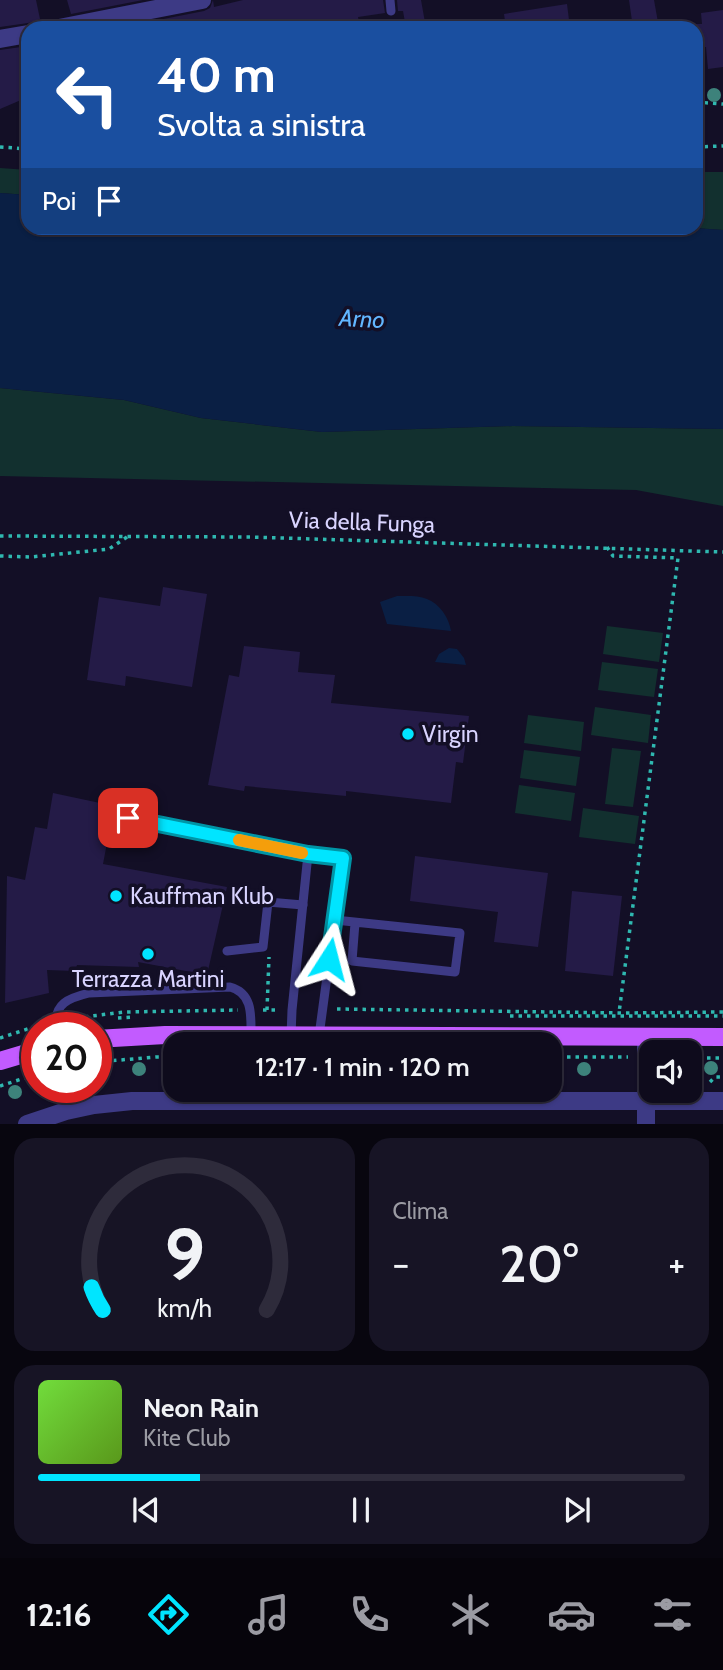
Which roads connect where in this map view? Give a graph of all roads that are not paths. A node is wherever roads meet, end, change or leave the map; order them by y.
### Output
1 (202, 0) edge
2 (390, 0) edge
3 (391, 11) dead end
4 (95, 21) edge
5 (21, 35) edge
6 (0, 39) edge
7 (128, 818) dead end
8 (308, 854) junction
9 (303, 905) junction
10 (335, 920) junction
11 (355, 922) junction
12 (227, 951) dead end
13 (58, 1012) edge
14 (251, 1032) edge
15 (291, 1032) edge
16 (319, 1032) edge
17 (163, 1035) edge
18 (562, 1037) edge
19 (646, 1037) joint
20 (723, 1037) edge
21 (112, 1038) edge
22 (21, 1055) edge
23 (0, 1061) edge
24 (639, 1101) edge
25 (702, 1101) edge
26 (723, 1101) edge
27 (646, 1103) edge
28 (66, 1117) edge
29 (27, 1124) edge
30 (646, 1124) edge

1 - 4 street
2 - 3 lane
5 - 6 street
7 - 8 lane
8 - 9 lane
8 - 10 lane
9 - 12 lane
9 - 15 lane
10 - 11 lane
10 - 16 lane
11 - 11 lane
13 - 14 lane
17 - 21 main road
18 - 19 main road
19 - 20 main road
22 - 23 main road
24 - 28 street
25 - 26 street
27 - 30 street
28 - 29 street

